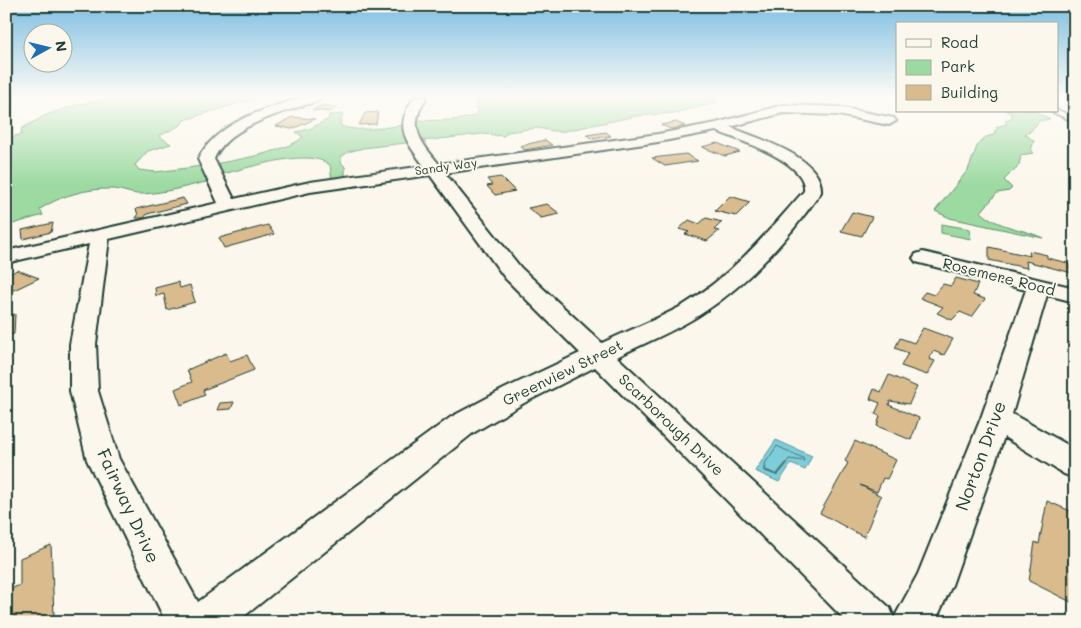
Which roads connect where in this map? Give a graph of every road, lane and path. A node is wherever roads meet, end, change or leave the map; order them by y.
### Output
1 (243, 126) edge
2 (409, 126) edge
3 (717, 127) joint
4 (433, 169) junction
5 (228, 205) junction
6 (100, 236) junction
7 (6, 257) edge
8 (923, 258) dead end
9 (1038, 287) junction
10 (1075, 295) edge
11 (598, 356) junction
12 (996, 418) junction
13 (1075, 465) edge
14 (187, 622) edge
15 (205, 622) edge
16 (876, 622) edge
17 (913, 622) edge

1 - 5 street
2 - 4 street, Scarborough Drive
3 - 4 street, Sandy Way
3 - 11 street, Greenview Street
4 - 5 street, Sandy Way
4 - 11 street, Scarborough Drive
5 - 6 street, Sandy Way
6 - 7 street, Sandy Way
6 - 14 street, Fairway Drive
8 - 9 street, Rosemere Road
9 - 10 street, Rosemere Road
9 - 12 street, Norton Drive
11 - 15 street, Greenview Street
11 - 16 street, Scarborough Drive
12 - 13 street
12 - 17 street, Norton Drive

